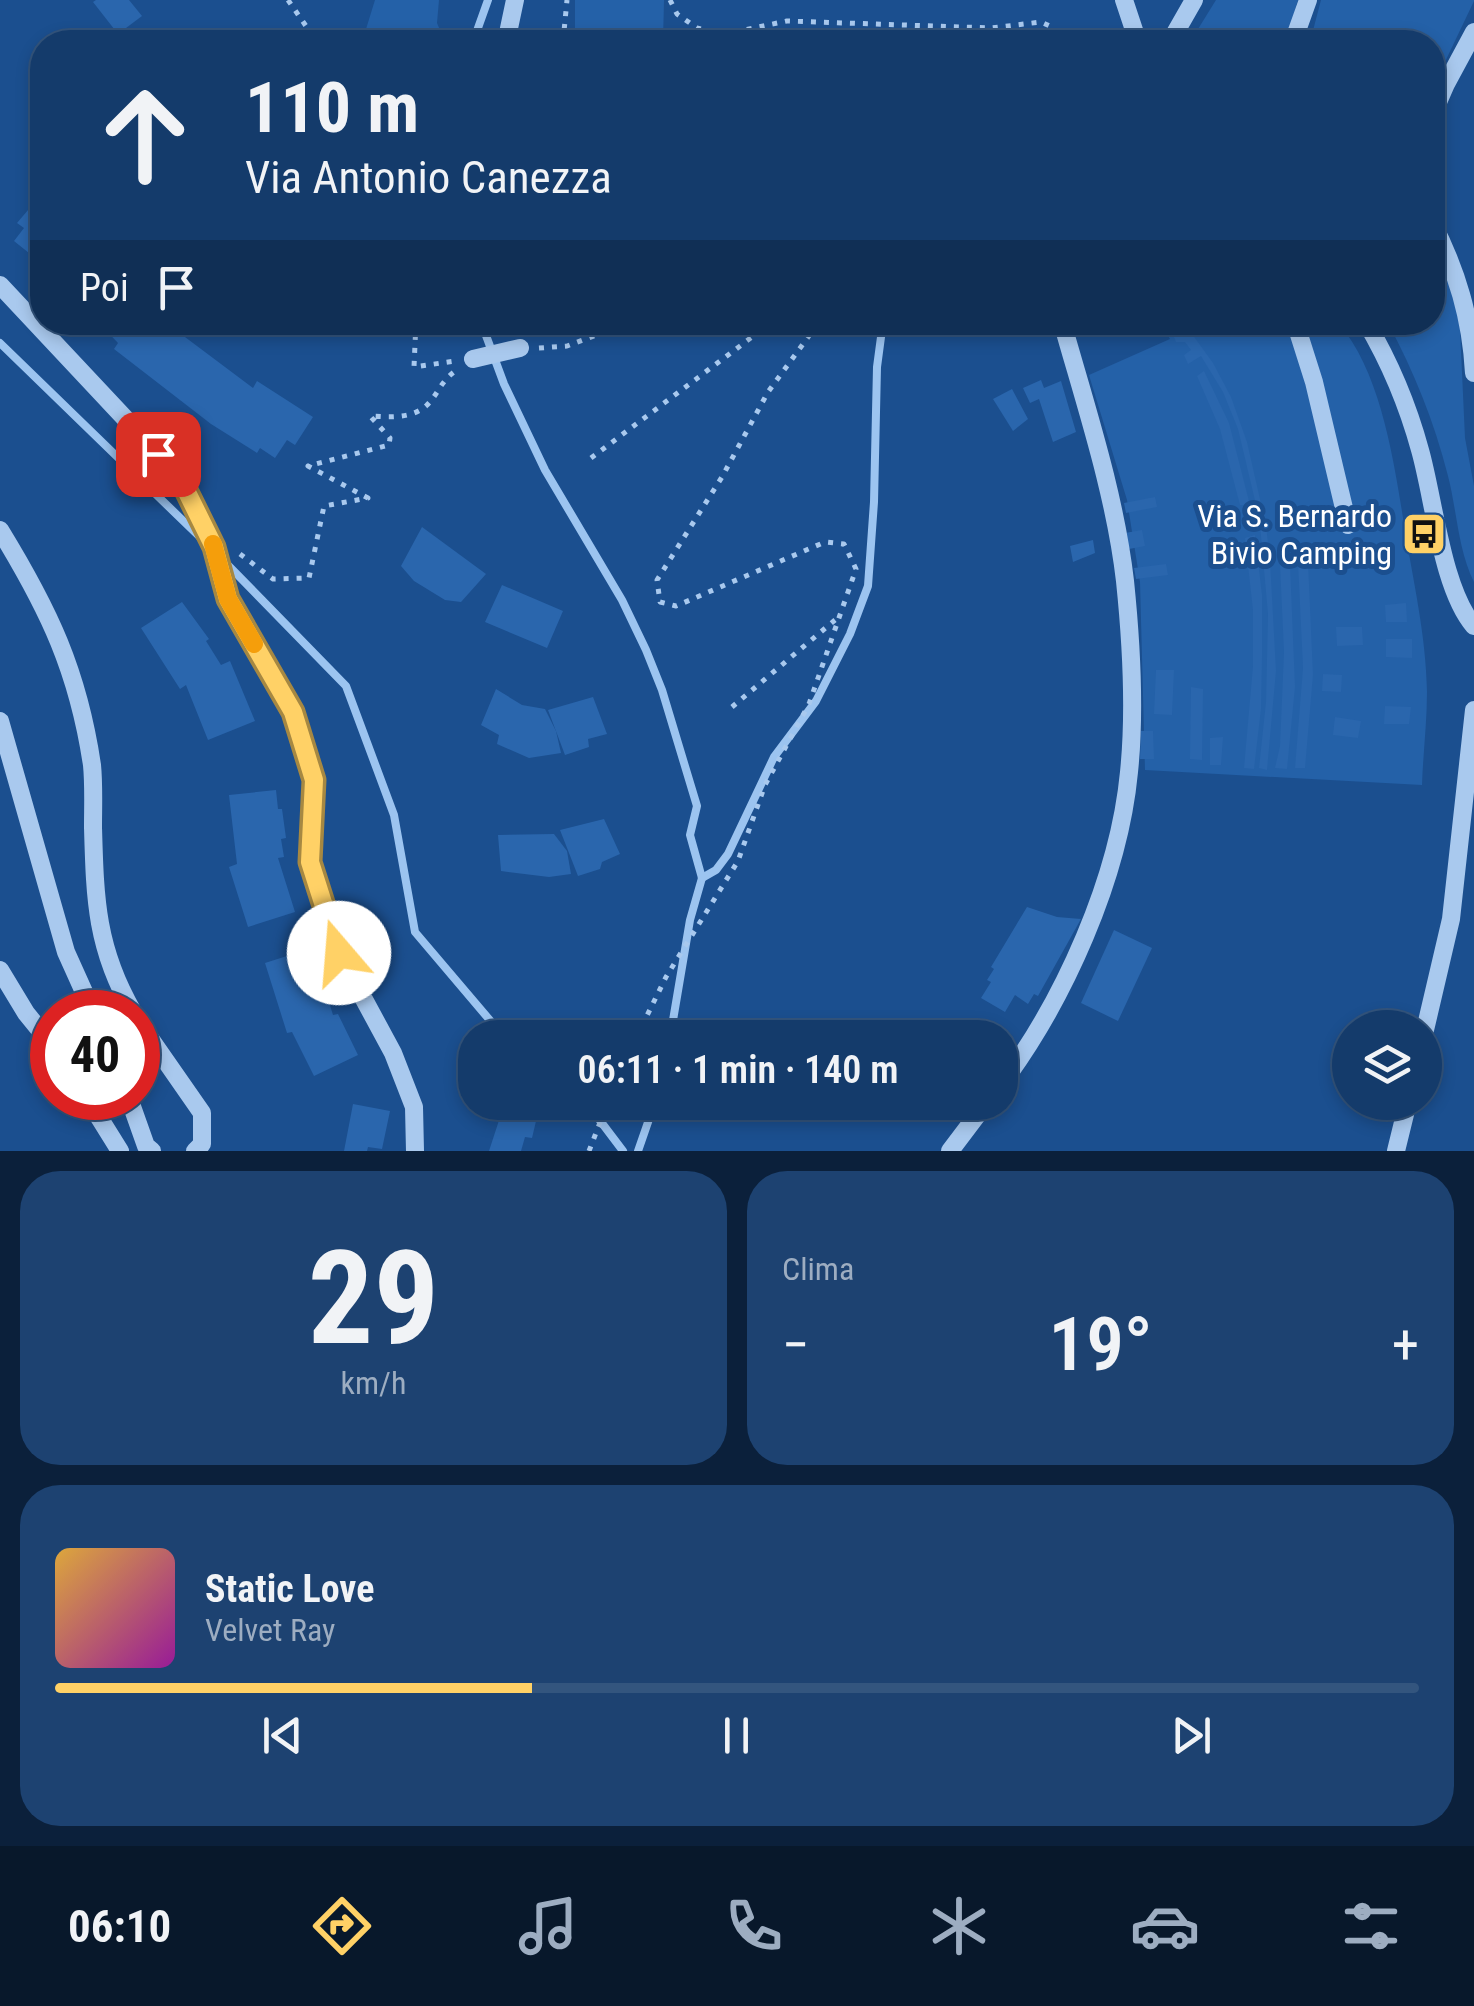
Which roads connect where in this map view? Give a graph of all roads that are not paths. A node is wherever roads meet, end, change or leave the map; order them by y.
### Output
1 (515, 0) edge
2 (1124, 0) edge
3 (1308, 0) edge
4 (1192, 1) edge
5 (509, 30) edge
6 (1134, 30) edge
7 (1176, 30) edge
8 (1297, 30) edge
9 (1474, 32) edge
10 (1445, 86) edge
11 (1445, 250) edge
12 (0, 284) edge
13 (30, 316) edge
14 (48, 335) edge
15 (1066, 335) edge
16 (1299, 335) edge
17 (1372, 335) edge
18 (520, 348) road end
19 (473, 359) road end
20 (1474, 373) edge
21 (1348, 525) dead end
22 (0, 530) edge
23 (1474, 626) edge
24 (1474, 710) edge
25 (0, 721) edge
26 (0, 970) edge
27 (83, 990) edge
28 (120, 990) edge
29 (1430, 1010) edge
30 (30, 1018) edge
31 (160, 1053) edge
32 (1018, 1062) edge
33 (101, 1120) edge
34 (137, 1120) edge
35 (973, 1120) edge
36 (1404, 1120) edge
37 (120, 1151) edge
38 (152, 1151) edge
39 (195, 1151) edge
40 (415, 1151) edge
41 (950, 1151) edge
42 (1396, 1151) edge

1 - 5 street
2 - 6 street
3 - 8 street
4 - 7 street
9 - 10 street
11 - 20 street
12 - 13 street
14 - 40 street
15 - 32 street
16 - 21 street
17 - 23 street
18 - 19 street
22 - 28 street
24 - 29 street
25 - 27 street
26 - 30 street
31 - 39 street
33 - 37 street
34 - 38 street
35 - 41 street
36 - 42 street

